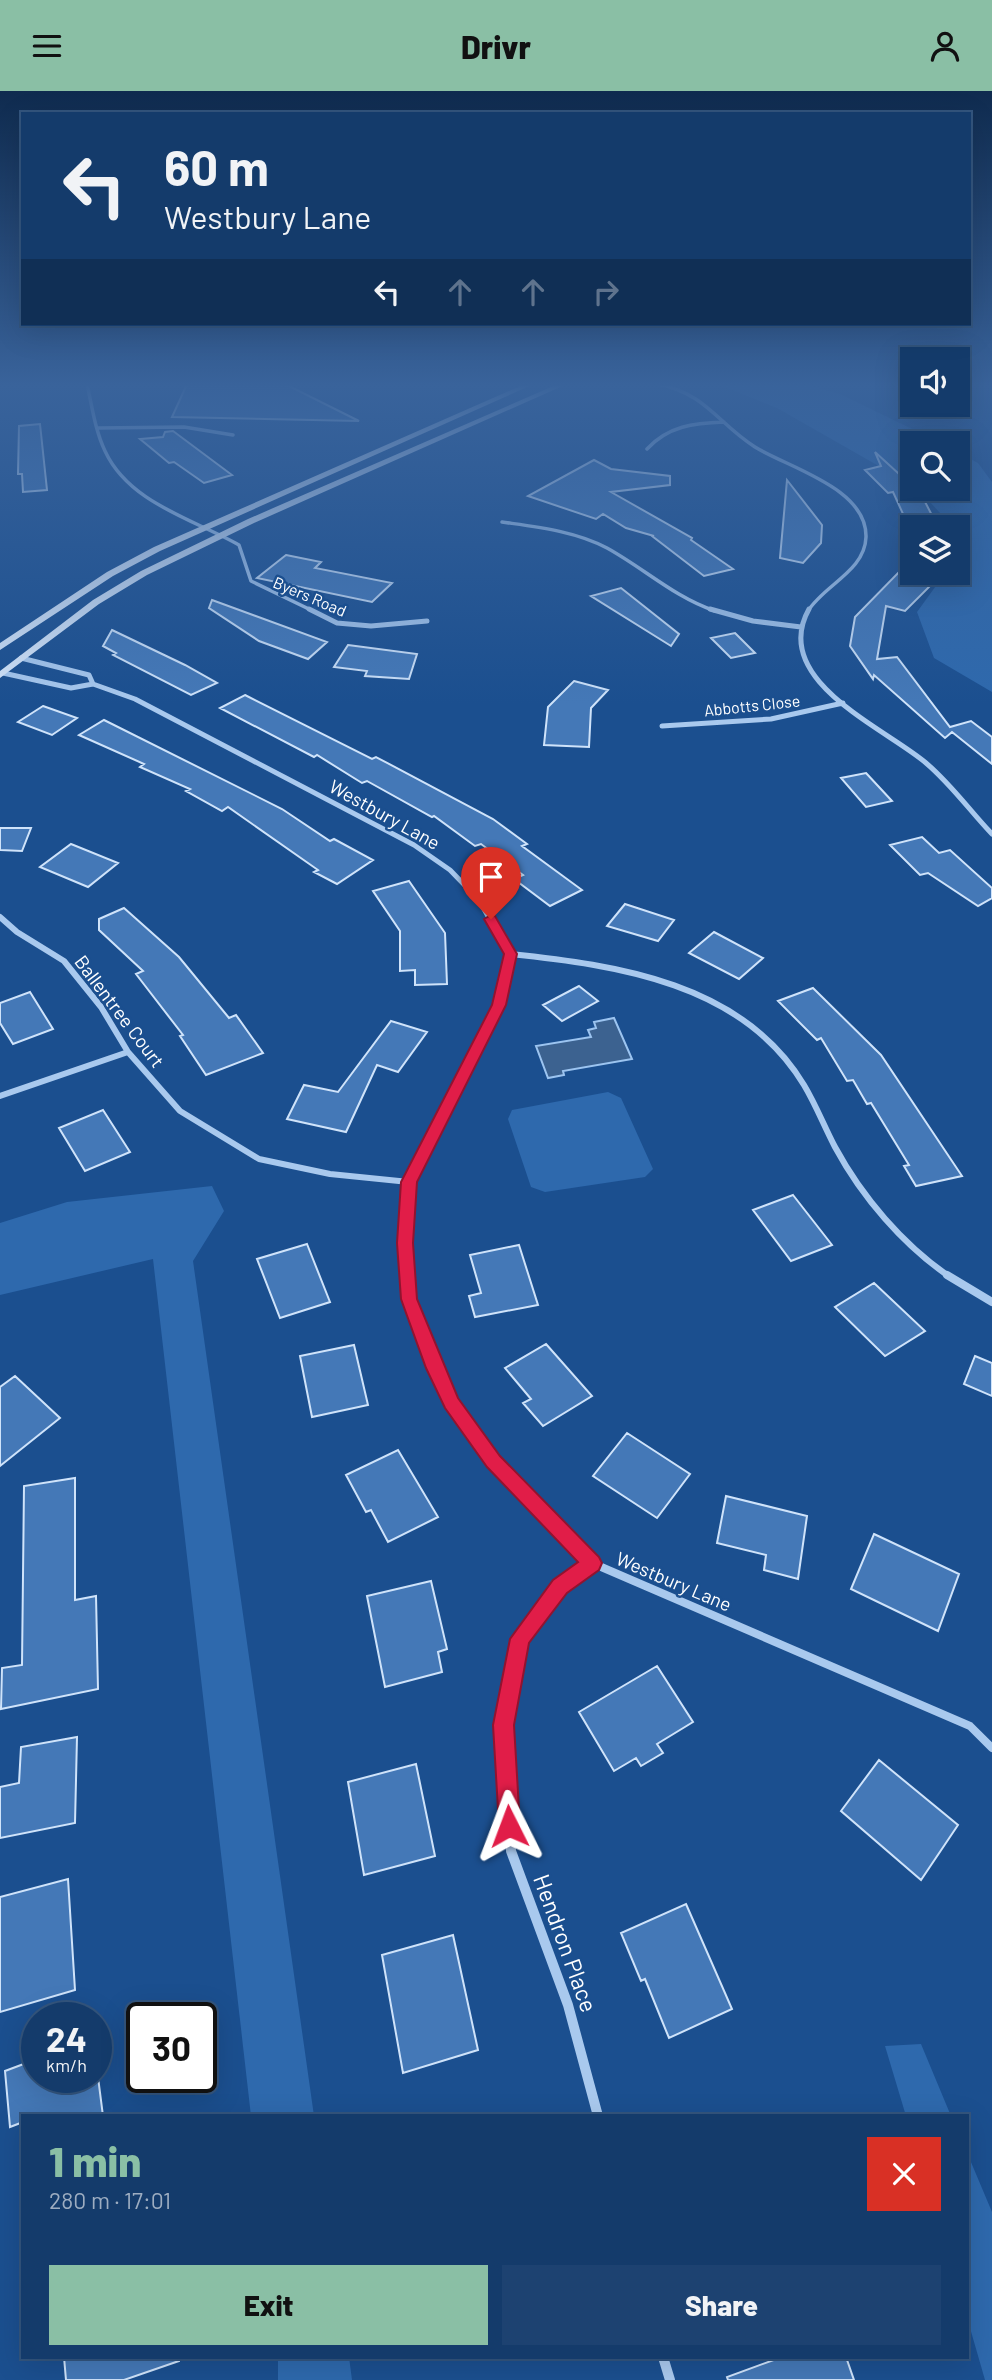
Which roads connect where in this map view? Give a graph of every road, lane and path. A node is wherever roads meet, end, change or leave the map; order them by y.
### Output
1 (140, 491) edge
2 (288, 491) edge
3 (320, 491) edge
4 (839, 491) edge
5 (502, 522) dead end
6 (206, 527) junction
7 (222, 534) junction
8 (427, 621) dead end
9 (800, 627) junction
10 (0, 647) edge
11 (21, 658) junction
12 (1, 674) edge
13 (93, 684) junction
14 (843, 703) junction
15 (662, 726) dead end
16 (992, 834) edge
17 (0, 917) edge
18 (510, 954) junction
19 (128, 1052) junction
20 (0, 1096) edge
21 (409, 1182) junction
22 (992, 1302) edge
23 (592, 1563) junction
24 (992, 1748) edge
25 (597, 2114) edge
26 (664, 2359) edge
27 (670, 2380) edge

1 - 6 street, Byers Road
2 - 6 main road
3 - 7 main road
4 - 9 street
5 - 9 street
6 - 7 street, Byers Road
6 - 10 main road
7 - 8 street, Byers Road
7 - 11 main road
9 - 14 street
11 - 12 main road
11 - 13 street, Westbury Lane
12 - 13 street, Westbury Lane
13 - 18 street, Westbury Lane
14 - 15 street, Abbotts Close
14 - 16 street
17 - 19 street, Ballentree Court
18 - 21 street, Westbury Lane
18 - 22 street
19 - 20 street
19 - 21 street, Ballentree Court
21 - 23 street, Westbury Lane
23 - 24 street, Westbury Lane
23 - 25 street, Hendron Place
26 - 27 street

